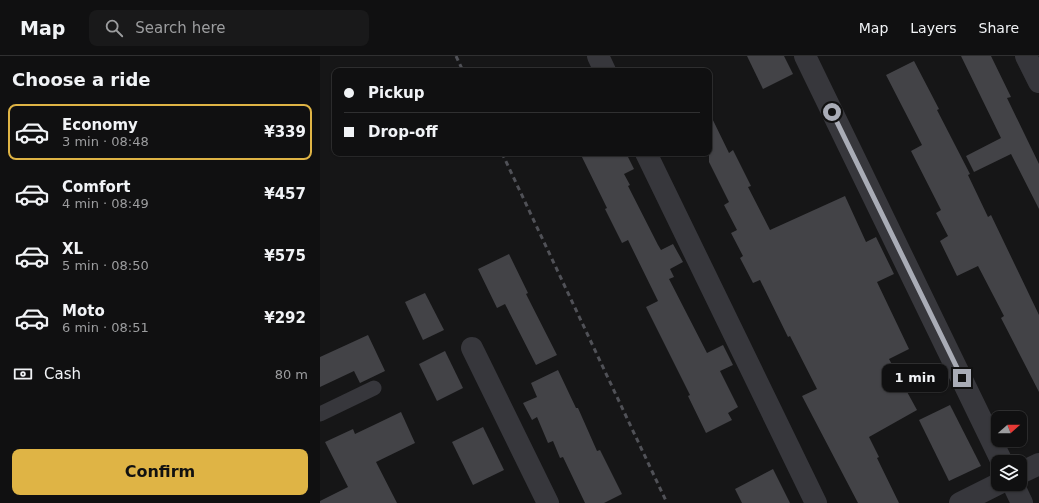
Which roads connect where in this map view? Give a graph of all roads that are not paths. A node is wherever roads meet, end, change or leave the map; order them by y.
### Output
1 (598, 56) edge
2 (805, 56) edge
3 (1026, 56) edge
4 (604, 68) edge
5 (1039, 82) edge
6 (647, 156) edge
7 (472, 348) dead end
8 (374, 388) dead end
9 (320, 414) edge
10 (999, 455) edge
11 (1039, 464) edge
12 (1027, 470) edge
13 (991, 488) edge
14 (1016, 491) edge
15 (548, 503) edge
16 (816, 503) edge
17 (960, 503) edge
18 (1022, 503) edge

1 - 4 street
2 - 10 street
3 - 5 street
6 - 16 street
7 - 15 street
8 - 9 lane
11 - 12 street
13 - 17 street
14 - 18 street

